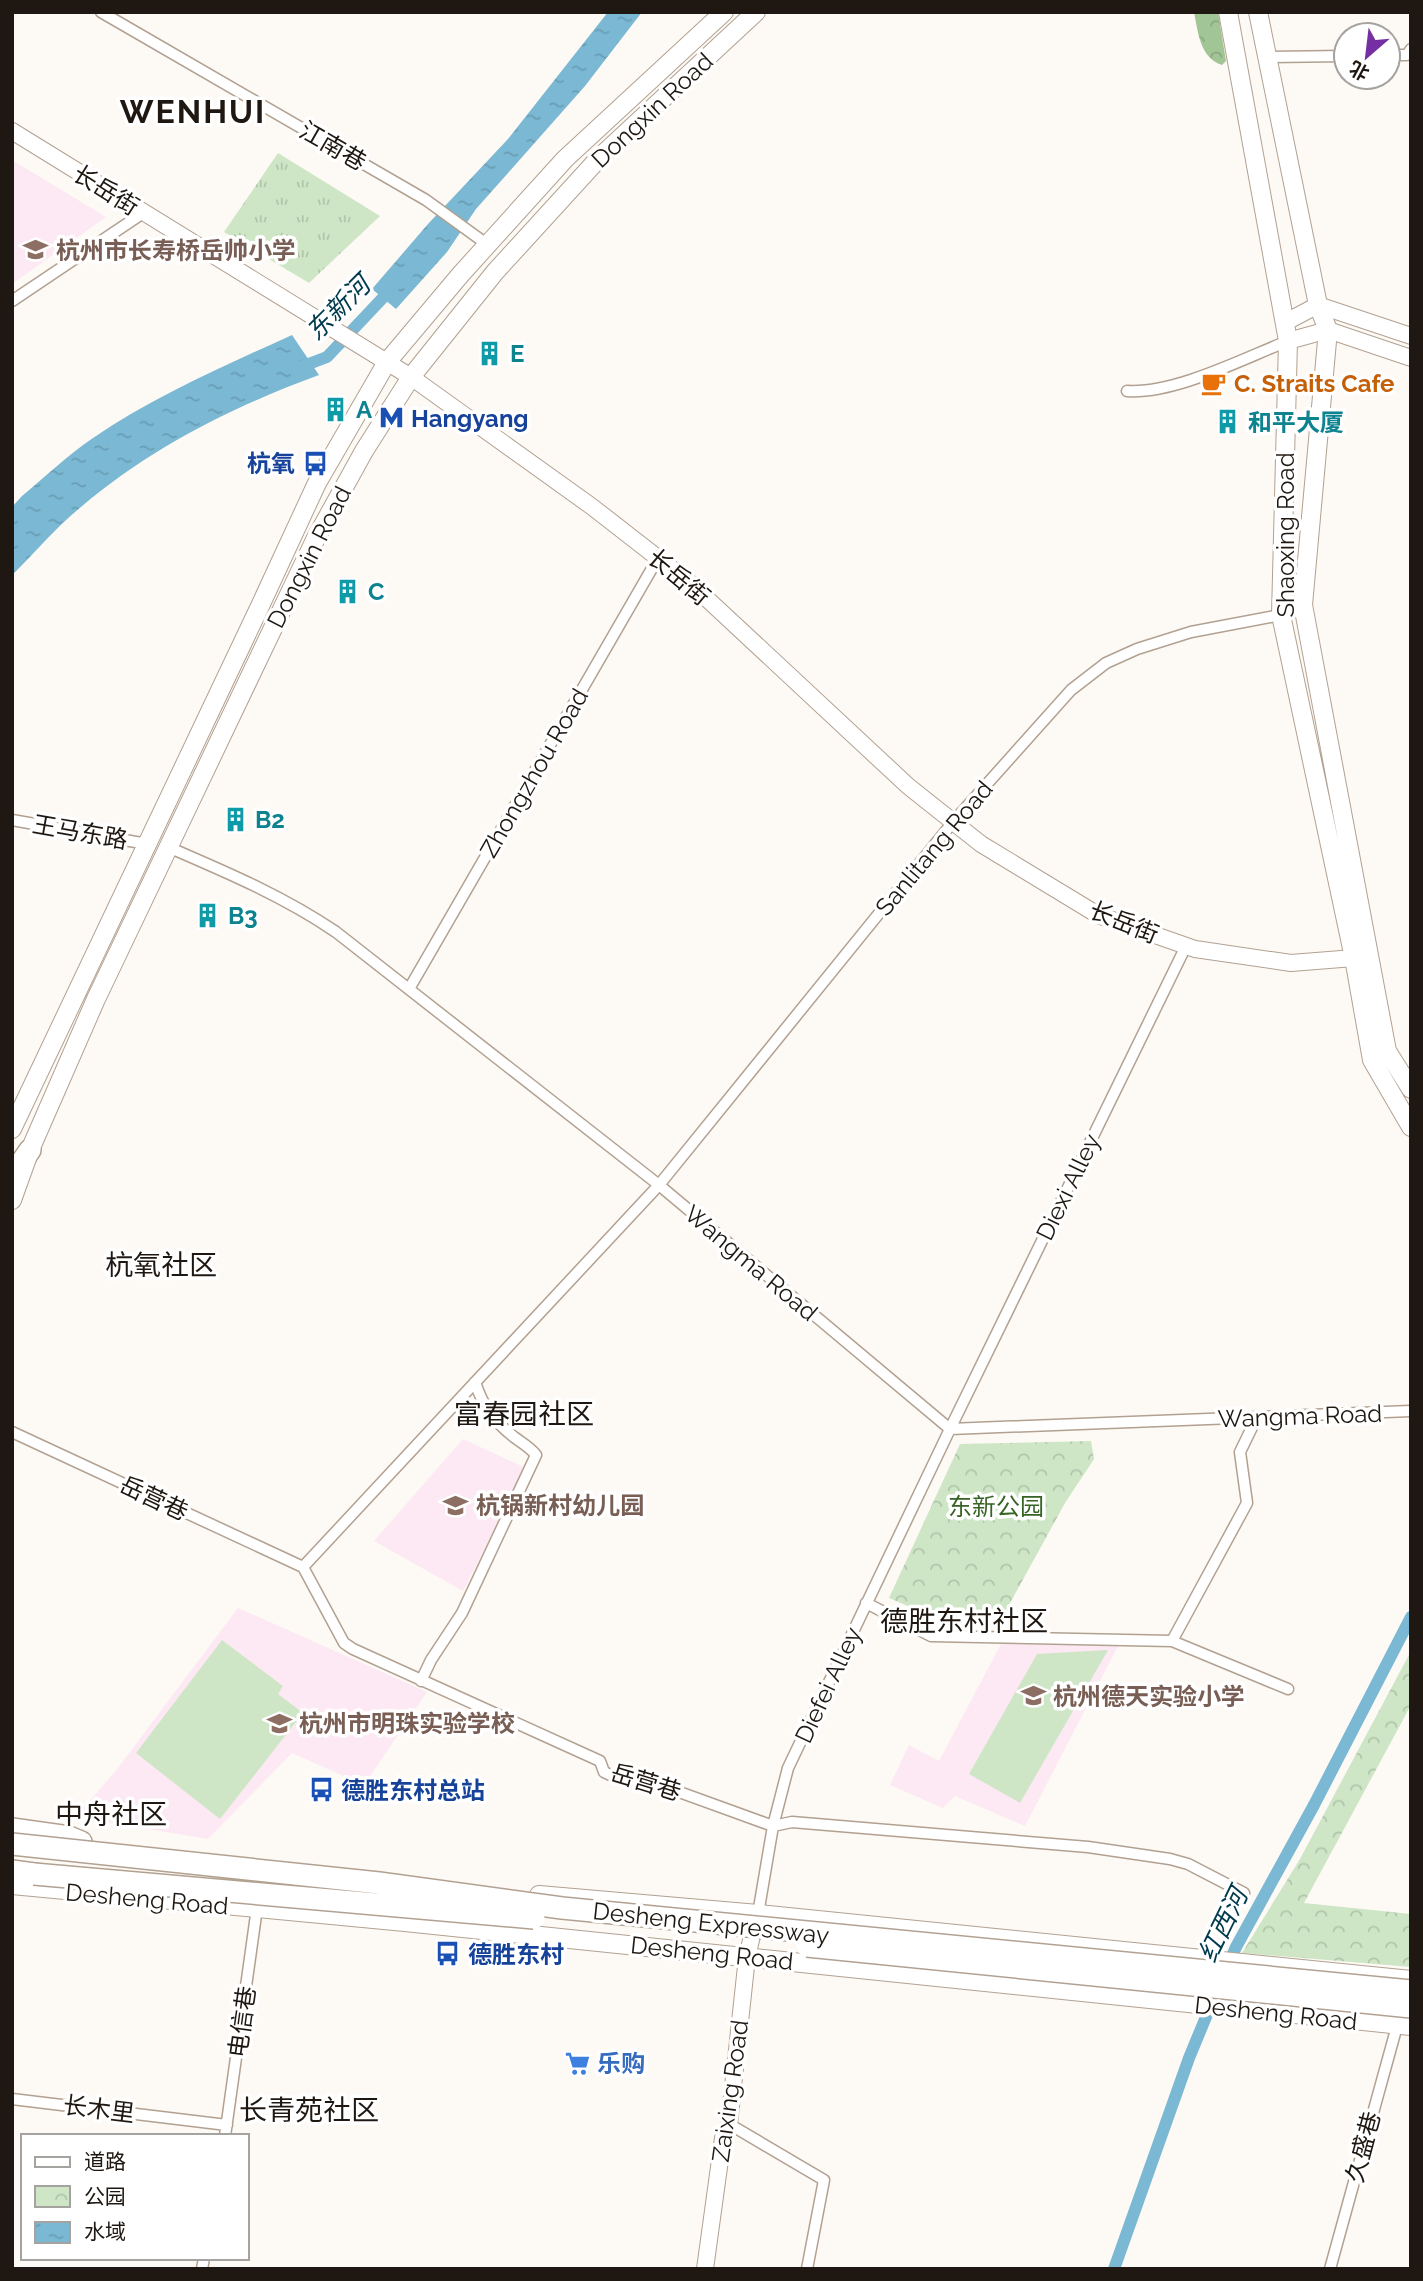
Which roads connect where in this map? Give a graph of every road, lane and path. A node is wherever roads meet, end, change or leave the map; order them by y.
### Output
1 (101, 12) edge
2 (724, 12) edge
3 (756, 12) edge
4 (1228, 12) edge
5 (1258, 12) edge
6 (1332, 56) edge
7 (1267, 57) junction
8 (12, 131) edge
9 (143, 213) junction
10 (488, 245) junction
11 (12, 301) edge
12 (1318, 305) junction
13 (1286, 322) junction
14 (1328, 330) junction
15 (1411, 336) edge
16 (1288, 341) junction
17 (1411, 358) edge
18 (387, 362) junction
19 (411, 377) junction
20 (1127, 391) dead end
21 (658, 558) junction
22 (1282, 615) junction
23 (12, 820) edge
24 (953, 822) junction
25 (147, 844) junction
26 (168, 847) junction
27 (1186, 946) junction
28 (1354, 958) junction
29 (409, 989) junction
30 (1411, 1089) edge
31 (1411, 1127) edge
32 (12, 1129) edge
33 (30, 1150) junction
34 (12, 1176) edge
35 (659, 1185) junction
36 (12, 1200) edge
37 (475, 1382) junction
38 (1411, 1412) edge
39 (1257, 1417) junction
40 (950, 1429) junction
41 (12, 1432) edge
42 (303, 1567) junction
43 (866, 1603) junction
44 (1172, 1640) junction
45 (421, 1681) junction
46 (1288, 1689) dead end
47 (773, 1826) junction
48 (12, 1829) edge
49 (81, 1842) junction
50 (12, 1844) edge
51 (12, 1853) edge
52 (12, 1871) edge
53 (379, 1883) junction
54 (12, 1885) edge
55 (1244, 1892) dead end
56 (257, 1909) junction
57 (758, 1914) junction
58 (747, 1957) junction
59 (1411, 1980) edge
60 (1411, 1991) edge
61 (1411, 2007) edge
62 (1404, 2026) edge
63 (12, 2099) edge
64 (729, 2124) junction
65 (226, 2130) edge
66 (705, 2269) edge
67 (807, 2269) edge
68 (1330, 2269) edge

1 - 10 street, 江南巷
2 - 10 main road, Dongxin Road
3 - 19 main road, Dongxin Road
4 - 13 main road, Shaoxing Road
5 - 7 main road, Shaoxing Road
6 - 7 street
7 - 12 main road, Shaoxing Road
8 - 9 street, 长岳街
9 - 11 street
9 - 18 street, 长岳街
10 - 18 main road, Dongxin Road
12 - 13 street
12 - 14 main road, Shaoxing Road
12 - 15 street
13 - 16 main road, Shaoxing Road
14 - 16 street
14 - 17 street
14 - 30 main road, Shaoxing Road
16 - 20 street
16 - 22 main road, Shaoxing Road
18 - 19 street, 长岳街
18 - 25 main road, Dongxin Road
19 - 21 street, 长岳街
19 - 26 main road, Dongxin Road
21 - 24 street, 长岳街
21 - 29 street, Zhongzhou Road
22 - 24 street, Sanlitang Road
22 - 28 main road, Shaoxing Road
23 - 25 street, 王马东路
24 - 27 street, 长岳街
24 - 35 street, Sanlitang Road
25 - 32 main road, Dongxin Road
26 - 29 street, Wangma Road
26 - 33 main road, Dongxin Road
27 - 28 street, 长岳街
27 - 40 street, Diexi Alley
28 - 31 main road, Shaoxing Road
29 - 35 street, Wangma Road
33 - 34 highway
33 - 36 main road, Dongxin Road
35 - 37 street, Sanlitang Road
35 - 40 street, Wangma Road
37 - 42 street, Sanlitang Road
37 - 45 street
38 - 39 street, Wangma Road
39 - 40 street, Wangma Road
39 - 44 street
40 - 43 street, Diefei Alley
41 - 42 street, 岳营巷
42 - 45 street, 岳营巷
43 - 44 street
43 - 47 street, Diefei Alley
44 - 46 street
45 - 47 street, 岳营巷
47 - 55 street, 岳营巷
47 - 57 street, Diefei Alley
48 - 49 highway
49 - 51 highway, bridge
49 - 53 highway, bridge
50 - 53 highway, Desheng Expressway, bridge
51 - 57 main road, Desheng Road
52 - 61 highway, Desheng Expressway, bridge
53 - 60 highway, Desheng Expressway, bridge
54 - 56 main road, Desheng Road
56 - 58 main road, Desheng Road
56 - 65 street, 电信巷
57 - 58 street, Zaixing Road
57 - 59 main road, Desheng Road
58 - 62 main road, Desheng Road
58 - 64 street, Zaixing Road
62 - 68 street, 久盛巷
63 - 65 street, 长木里
64 - 66 street, Zaixing Road
64 - 67 street

